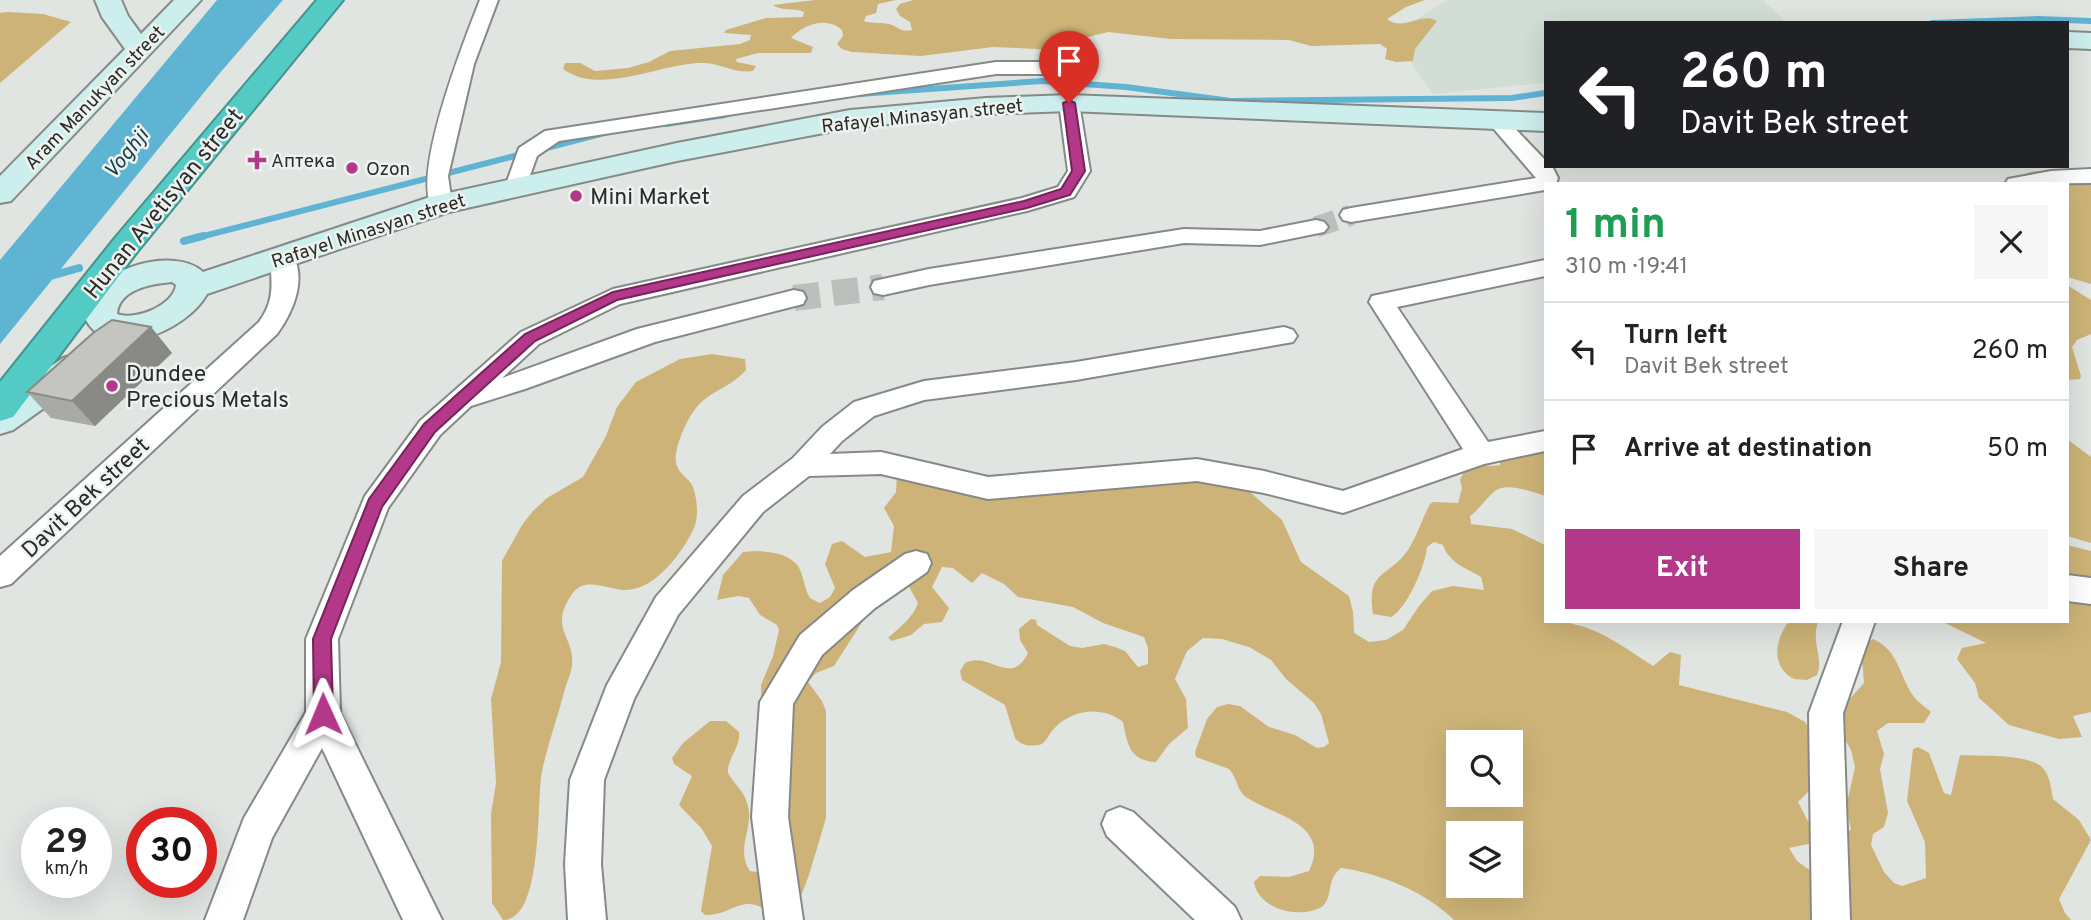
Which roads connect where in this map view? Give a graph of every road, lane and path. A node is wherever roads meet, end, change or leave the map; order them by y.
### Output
1 (108, 0) edge
2 (188, 0) edge
3 (330, 0) edge
4 (489, 0) edge
5 (2069, 40) edge
6 (2091, 41) edge
7 (139, 50) junction
8 (1070, 68) dead end
9 (1069, 103) junction
10 (1497, 121) junction
11 (1544, 122) edge
12 (2091, 176) edge
13 (1545, 182) edge
14 (2028, 182) edge
15 (1544, 183) edge
16 (516, 187) junction
17 (0, 194) edge
18 (441, 204) junction
19 (1350, 215) tunnel mouth
20 (1316, 227) tunnel mouth
21 (126, 245) junction
22 (283, 257) junction
23 (1544, 268) edge
24 (158, 272) junction
25 (194, 287) junction
26 (883, 287) tunnel mouth
27 (794, 298) tunnel mouth
28 (130, 328) junction
29 (1284, 336) dead end
30 (463, 399) junction
31 (0, 408) edge
32 (0, 420) edge
33 (1544, 441) edge
34 (1481, 454) junction
35 (803, 466) junction
36 (916, 563) dead end
37 (0, 575) edge
38 (2069, 588) edge
39 (2091, 591) edge
40 (1858, 623) edge
41 (323, 714) junction
42 (1120, 824) dead end
43 (224, 920) edge
44 (423, 920) edge
45 (587, 920) edge
46 (784, 920) edge
47 (1222, 920) edge
48 (1831, 920) edge

1 - 7 street
2 - 7 street, Aram Manukyan street
3 - 21 highway, Hunan Avetisyan street
4 - 18 street
5 - 6 street
7 - 17 street, Aram Manukyan street
8 - 16 street
9 - 10 street, Rafayel Minasyan street
9 - 16 street, Rafayel Minasyan street
9 - 30 street
10 - 11 street, Rafayel Minasyan street
10 - 13 street
12 - 14 street
15 - 19 street
16 - 18 street, Rafayel Minasyan street
18 - 22 street, Rafayel Minasyan street
20 - 26 street
21 - 24 street
21 - 31 highway, Hunan Avetisyan street
22 - 25 street, Rafayel Minasyan street
22 - 37 street, Davit Bek street
23 - 34 street
24 - 25 street
24 - 28 street
25 - 28 street
27 - 30 street
28 - 32 street
29 - 35 street
30 - 41 street
33 - 34 street
34 - 35 street
35 - 45 street
36 - 46 street
38 - 39 street
40 - 48 street
41 - 43 street
41 - 44 street
42 - 47 street

